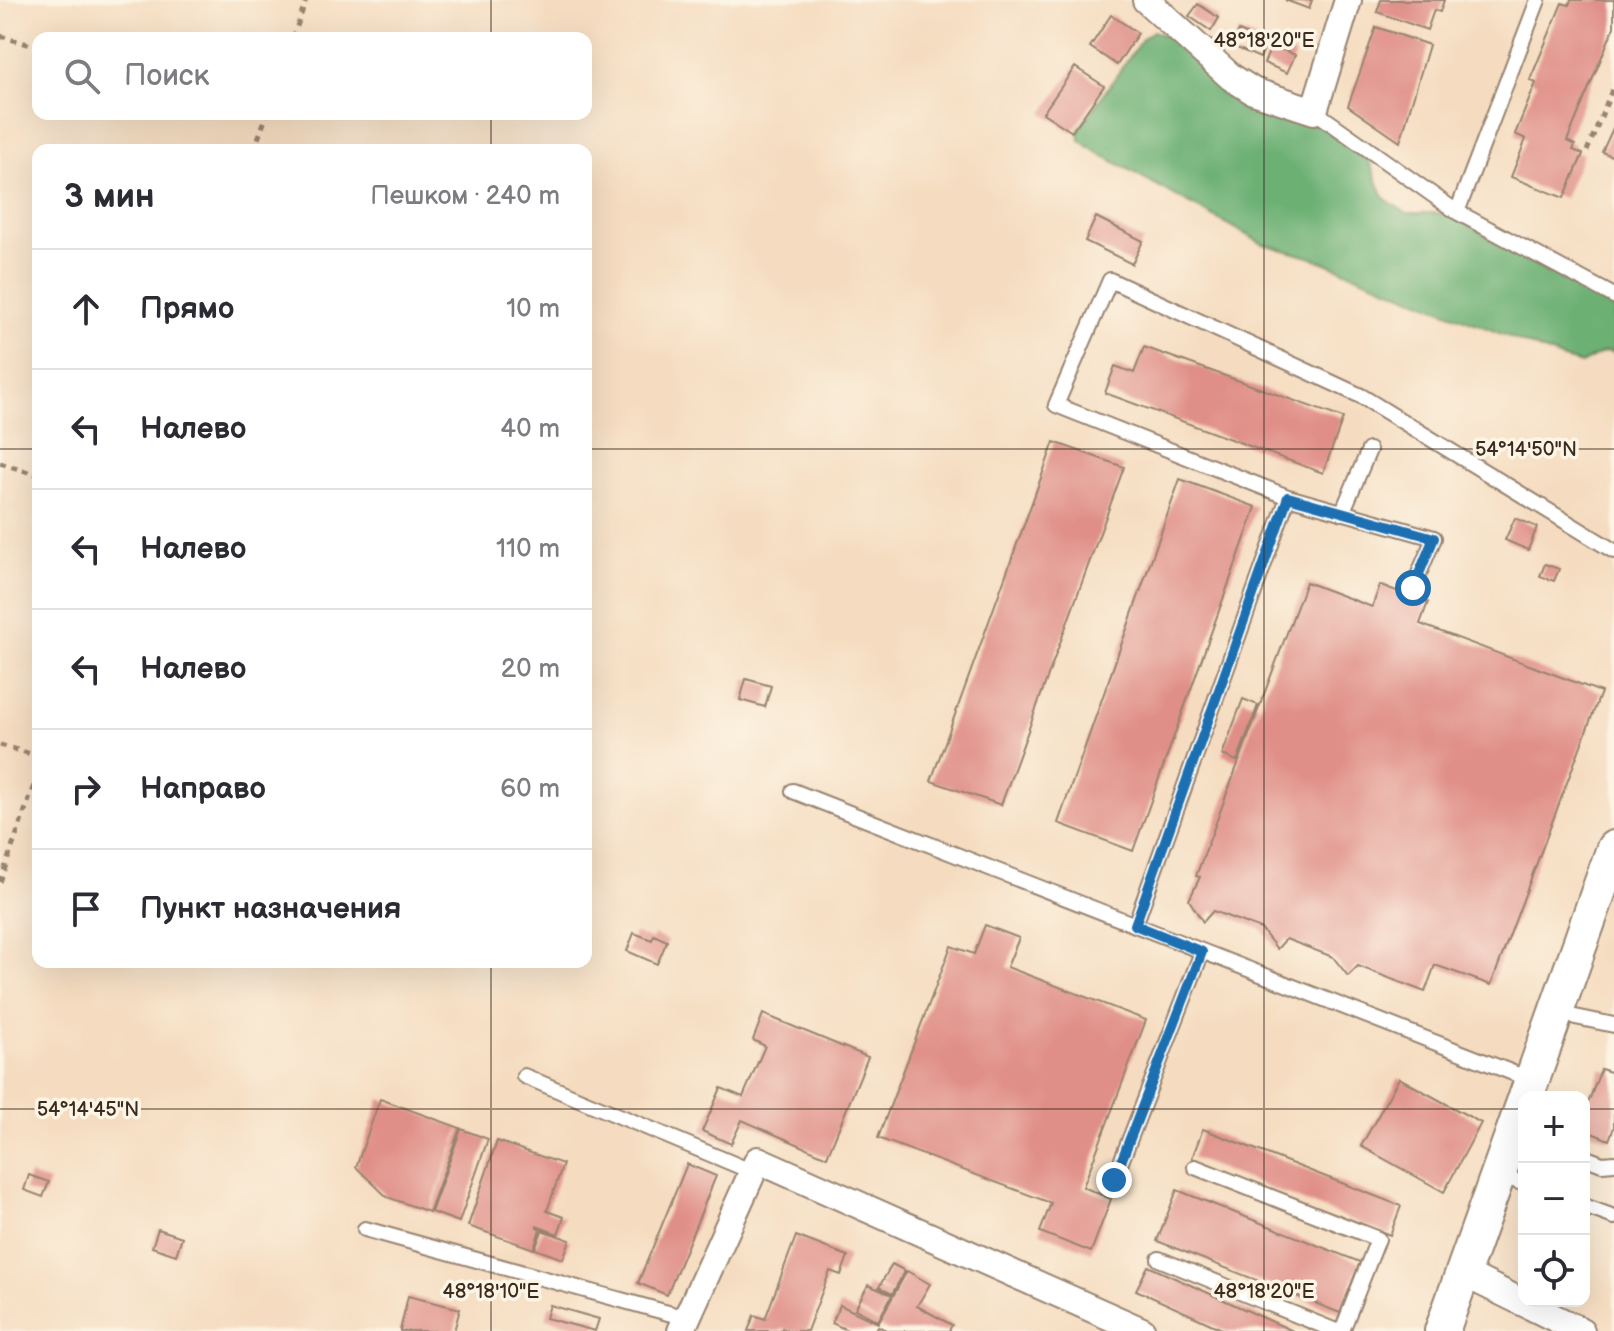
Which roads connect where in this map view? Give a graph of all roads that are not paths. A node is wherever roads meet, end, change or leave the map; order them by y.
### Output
1 (1146, 0) edge
2 (1348, 0) edge
3 (1538, 0) edge
4 (1314, 111) junction
5 (1457, 212) junction
6 (1614, 296) edge
7 (1369, 450) dead end
8 (1288, 497) junction
9 (1342, 513) junction
10 (1614, 551) edge
11 (1413, 588) dead end
12 (793, 791) dead end
13 (1614, 848) edge
14 (1135, 925) junction
15 (1202, 952) junction
16 (1556, 1012) junction
17 (1614, 1025) edge
18 (524, 1076) dead end
19 (1530, 1091) edge
20 (1518, 1106) edge
21 (1518, 1141) edge
22 (1590, 1159) edge
23 (1614, 1163) edge
24 (755, 1166) junction
25 (1195, 1167) dead end
26 (1511, 1179) edge
27 (1114, 1180) dead end
28 (1590, 1208) edge
29 (1614, 1217) edge
30 (365, 1229) dead end
31 (1159, 1259) dead end
32 (1463, 1273) junction
33 (679, 1327) edge
34 (1142, 1331) edge
35 (1336, 1331) edge
36 (1342, 1331) edge
37 (1442, 1331) edge
38 (1581, 1331) edge

1 - 4 street
2 - 4 street
3 - 5 lane
4 - 5 lane
5 - 6 lane
7 - 9 lane
8 - 9 lane
8 - 10 lane
8 - 14 lane
9 - 11 lane
12 - 14 lane
13 - 16 street
14 - 15 lane
15 - 20 lane
15 - 27 lane
16 - 17 lane
16 - 19 street
18 - 24 lane
21 - 26 street
22 - 23 lane
24 - 33 street
24 - 34 street
25 - 36 lane
26 - 32 street
28 - 29 lane
30 - 33 lane
31 - 35 lane
32 - 37 street
32 - 38 street

